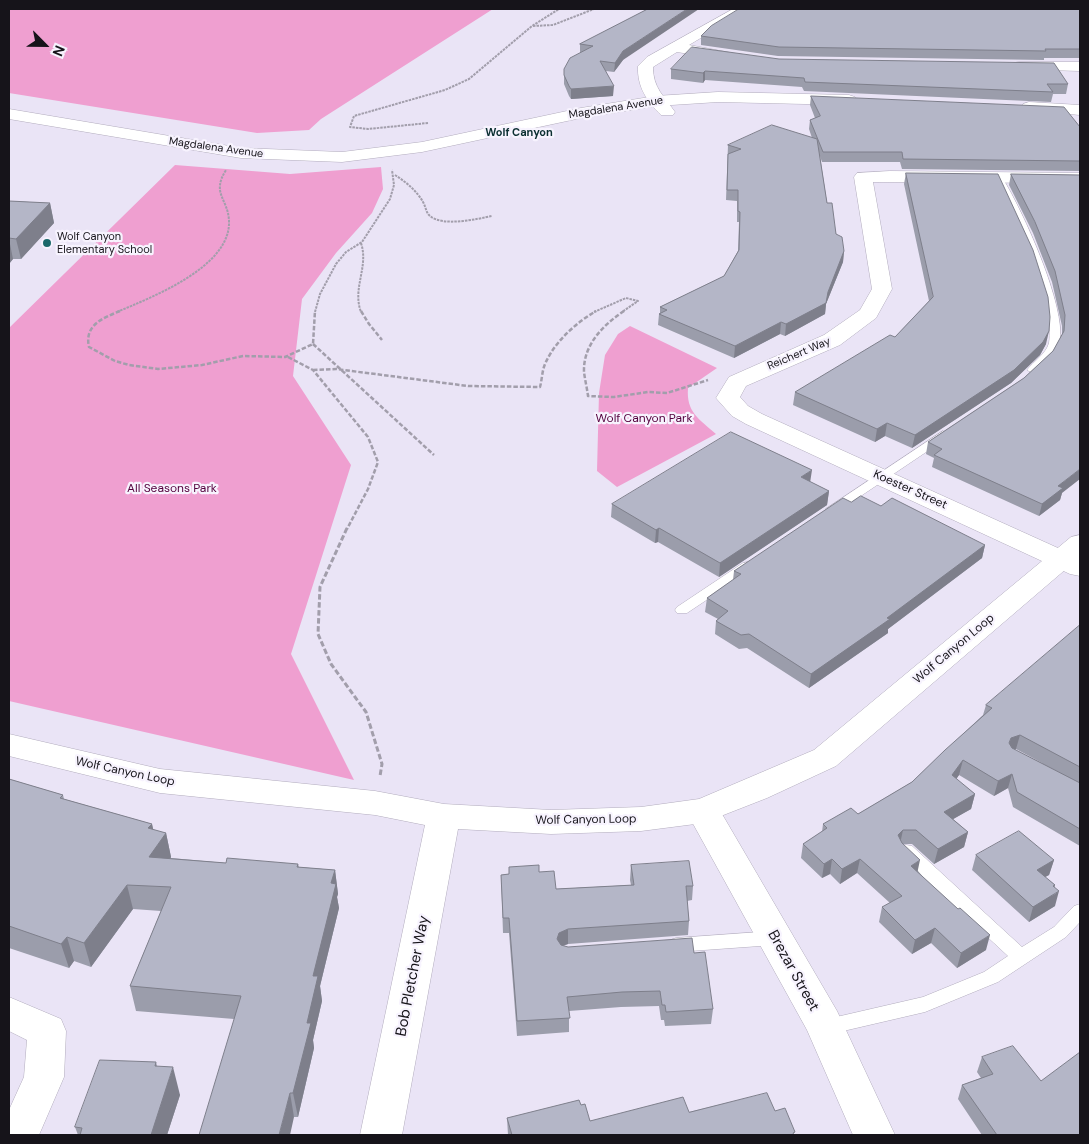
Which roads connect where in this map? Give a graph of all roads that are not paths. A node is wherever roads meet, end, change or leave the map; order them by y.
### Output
1 (742, 9) edge
2 (675, 47) junction
3 (738, 58) edge
4 (1005, 66) edge
5 (1079, 69) edge
6 (662, 106) junction
7 (861, 106) edge
8 (1080, 110) edge
9 (9, 114) edge
10 (1080, 121) edge
11 (9, 126) edge
12 (999, 178) junction
13 (1080, 178) edge
14 (1024, 380) edge
15 (740, 411) joint
16 (952, 429) edge
17 (880, 477) junction
18 (817, 520) edge
19 (1074, 556) edge
20 (759, 558) edge
21 (682, 610) dead end
22 (9, 745) edge
23 (703, 811) junction
24 (444, 816) junction
25 (906, 851) edge
26 (1080, 911) edge
27 (775, 938) junction
28 (657, 946) edge
29 (1021, 957) junction
30 (9, 1013) edge
31 (824, 1027) junction
32 (18, 1135) edge
33 (381, 1135) edge
34 (874, 1135) edge

1 - 2 street
2 - 3 street
2 - 6 street
4 - 5 street
6 - 7 street, Magdalena Avenue
6 - 9 street, Magdalena Avenue
6 - 11 street, Magdalena Avenue
8 - 10 street
12 - 13 street
12 - 14 lane
12 - 15 street, Reichert Way
15 - 17 street, Koester Street
16 - 17 lane
17 - 18 lane
17 - 19 street, Koester Street
19 - 23 street, Wolf Canyon Loop
20 - 21 lane
22 - 24 street, Wolf Canyon Loop
23 - 24 street, Wolf Canyon Loop
23 - 27 street, Brezar Street
24 - 33 street, Bob Pletcher Way
25 - 29 lane
26 - 29 lane
27 - 28 lane
27 - 31 street, Brezar Street
29 - 31 lane
30 - 32 street
31 - 34 street, Brezar Street

